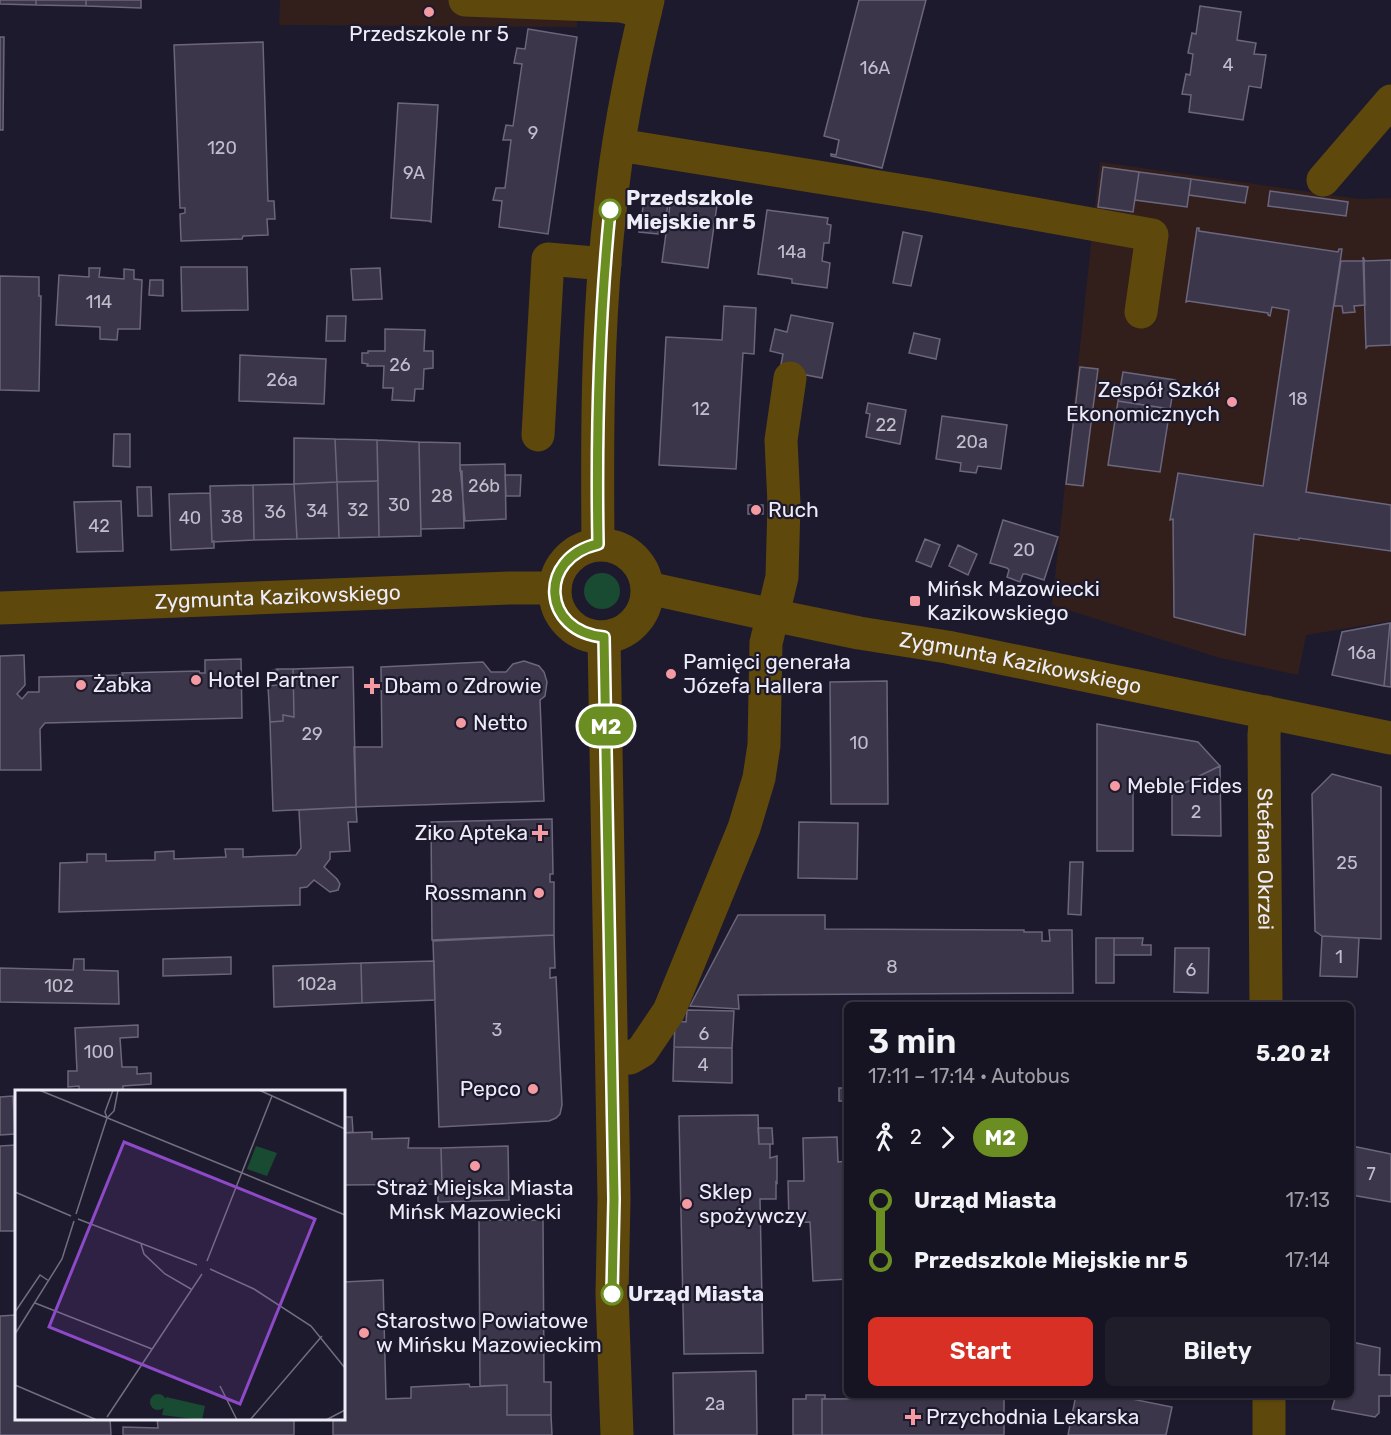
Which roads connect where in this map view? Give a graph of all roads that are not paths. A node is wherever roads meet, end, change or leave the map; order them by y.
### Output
1 (465, 0) edge
2 (646, 6) edge
3 (1391, 101) edge
4 (619, 145) junction
5 (1323, 180) dead end
6 (605, 264) junction
7 (1141, 312) dead end
8 (790, 378) dead end
9 (538, 435) dead end
10 (598, 544) junction
11 (555, 588) junction
12 (648, 588) junction
13 (0, 608) edge
14 (772, 615) junction
15 (604, 637) junction
16 (1266, 712) junction
17 (1391, 738) edge
18 (1266, 1002) edge
19 (612, 1059) junction
20 (1269, 1398) edge
21 (617, 1435) edge
22 (1269, 1435) edge

1 - 2 street
2 - 4 street
3 - 5 street
4 - 6 street
4 - 7 street
6 - 9 street
6 - 10 street
8 - 14 street
10 - 11 street
10 - 12 street
11 - 13 street, Zygmunta Kazikowskiego
11 - 15 street
12 - 14 street, Zygmunta Kazikowskiego
12 - 15 street
14 - 16 street, Zygmunta Kazikowskiego
14 - 19 street
15 - 19 street
16 - 17 street, Zygmunta Kazikowskiego
16 - 18 street, Stefana Okrzei
19 - 21 street
20 - 22 street

